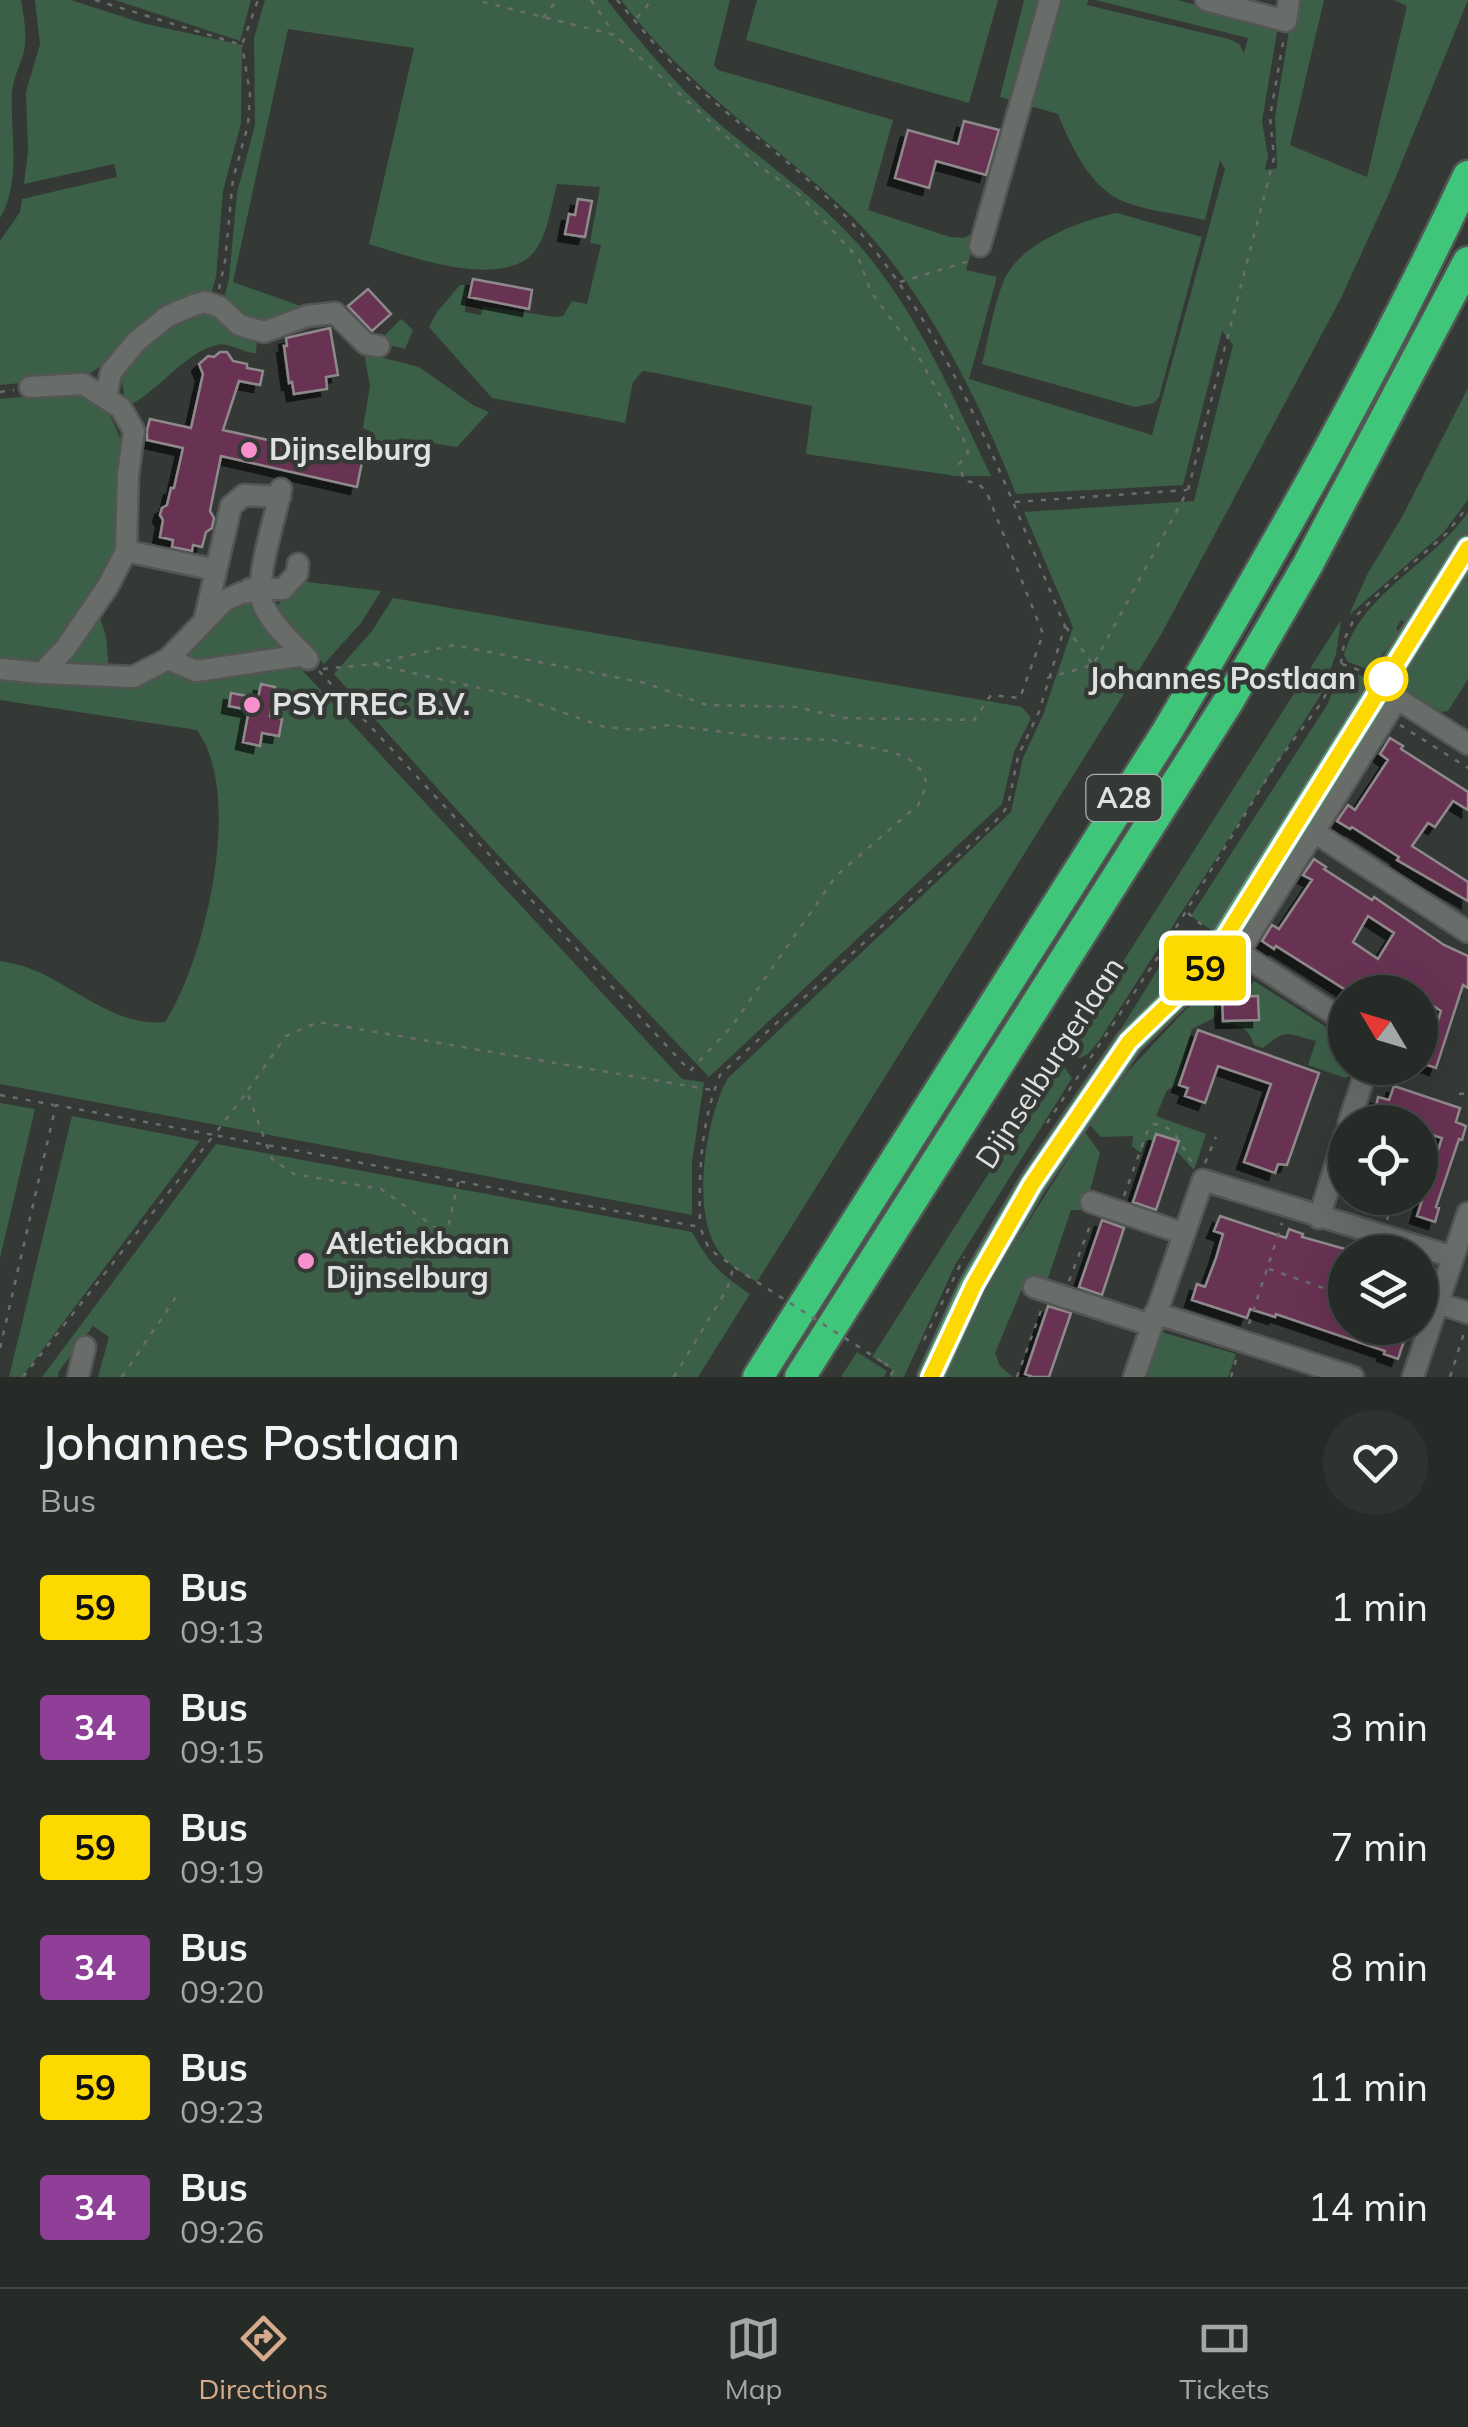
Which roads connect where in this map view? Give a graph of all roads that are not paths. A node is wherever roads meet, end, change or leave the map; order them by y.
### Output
1 (1050, 0) edge
2 (1206, 0) edge
3 (1288, 11) edge
4 (1468, 176) edge
5 (980, 246) road end
6 (1468, 262) edge
7 (379, 346) dead end
8 (30, 387) dead end
9 (106, 398) junction
10 (1468, 548) edge
11 (126, 550) junction
12 (298, 564) dead end
13 (215, 575) junction
14 (261, 591) junction
15 (204, 623) junction
16 (168, 659) junction
17 (0, 668) edge
18 (42, 673) junction
19 (1388, 701) junction
20 (1468, 744) edge
21 (1314, 832) junction
22 (1468, 932) edge
23 (1231, 947) junction
24 (1328, 1009) edge
25 (1328, 1189) edge
26 (1103, 1206) road end
27 (1468, 1213) edge
28 (1319, 1218) junction
29 (1182, 1233) junction
30 (1453, 1257) junction
31 (1049, 1292) road end
32 (1438, 1303) joint
33 (1468, 1313) edge
34 (1153, 1319) junction
35 (1424, 1345) edge
36 (86, 1346) dead end
37 (78, 1377) edge
38 (758, 1377) edge
39 (800, 1377) edge
40 (930, 1377) edge
41 (1134, 1377) edge
42 (1354, 1377) edge
43 (1413, 1377) edge

1 - 5 street
2 - 3 street
4 - 38 highway, A28
6 - 39 highway, A28
7 - 9 street
8 - 9 street
9 - 11 street
10 - 19 main road, Dijnselburgerlaan
11 - 13 street
11 - 18 street
12 - 14 street
13 - 14 street
13 - 14 street
13 - 15 street
14 - 15 street
14 - 16 street
15 - 16 street
16 - 18 street
17 - 18 street
19 - 20 street
19 - 21 street, Dijnselburgerlaan
19 - 23 main road, Dijnselburgerlaan
21 - 22 street
21 - 23 street, Dijnselburgerlaan
23 - 24 street
23 - 40 main road, Dijnselburgerlaan
25 - 28 street
26 - 29 street
27 - 30 street
28 - 29 street
28 - 30 street
29 - 34 street
30 - 32 street
31 - 34 street
32 - 33 street
34 - 41 street
34 - 42 street
35 - 43 street
36 - 37 street

